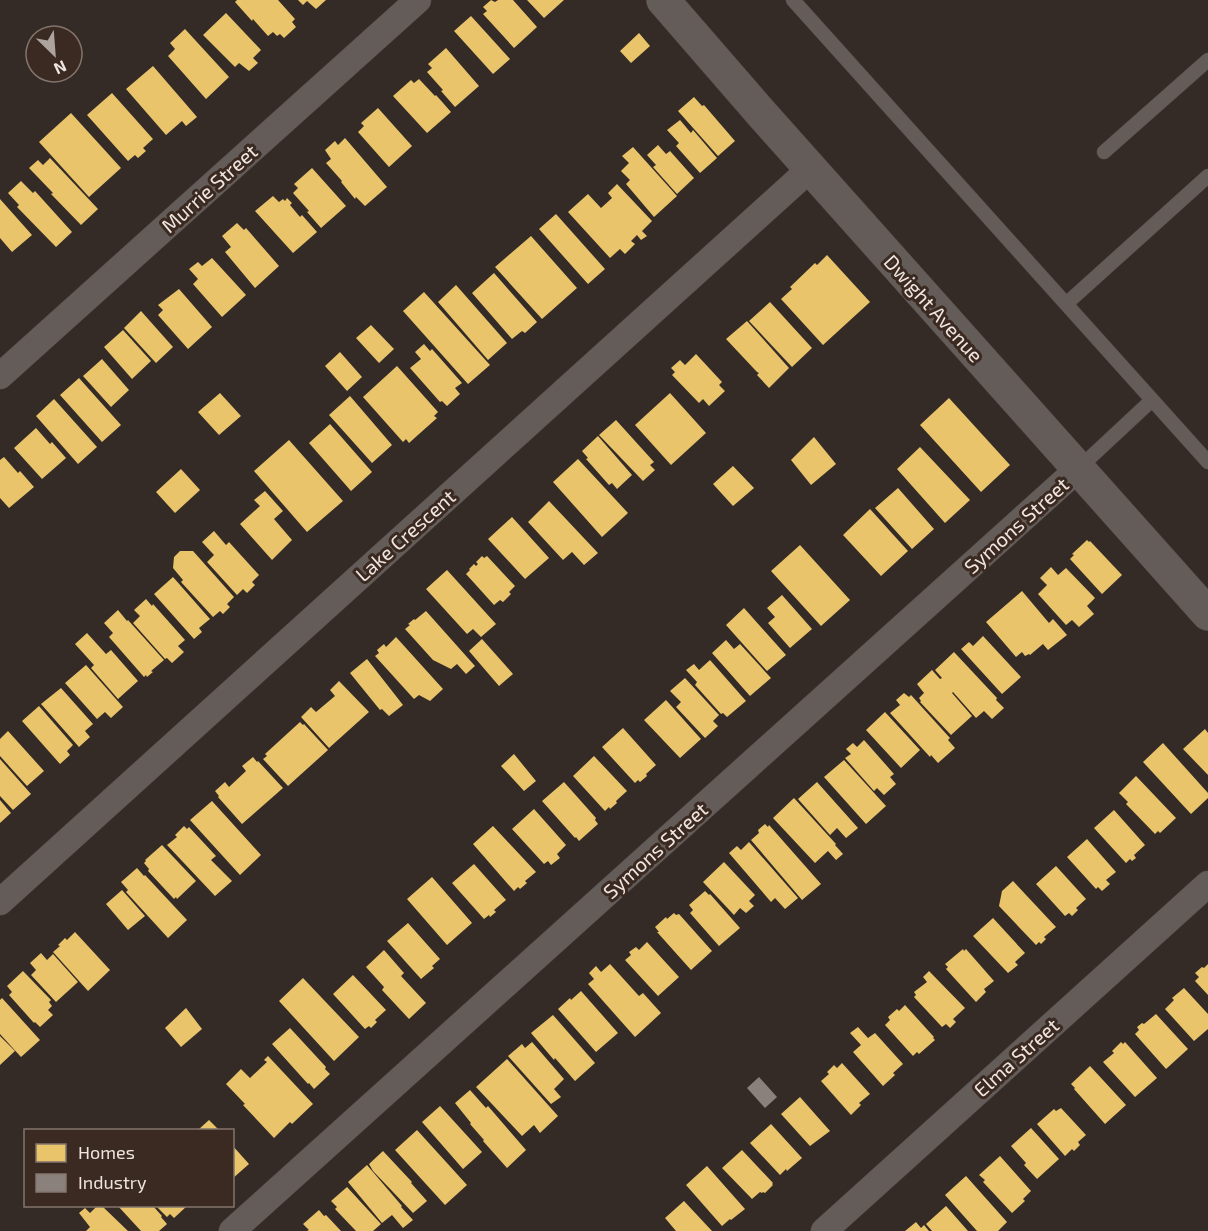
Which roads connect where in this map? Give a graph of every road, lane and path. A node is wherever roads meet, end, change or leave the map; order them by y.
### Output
1 (418, 0) edge
2 (663, 0) edge
3 (793, 0) edge
4 (1208, 60) edge
5 (1104, 152) dead end
6 (810, 169) junction
7 (1208, 176) edge
8 (1066, 304) junction
9 (0, 376) edge
10 (1152, 400) junction
11 (1208, 462) edge
12 (1078, 469) junction
13 (1208, 614) edge
14 (1208, 884) edge
15 (0, 902) edge
16 (232, 1231) edge
17 (824, 1231) edge

1 - 9 street, Murrie Street
2 - 6 street, Dwight Avenue
3 - 8 lane
4 - 5 lane
6 - 12 street, Dwight Avenue
6 - 15 street, Lake Crescent
7 - 8 lane
8 - 10 lane
10 - 11 lane
10 - 12 lane
12 - 13 street, Dwight Avenue
12 - 16 street, Symons Street
14 - 17 street, Elma Street

